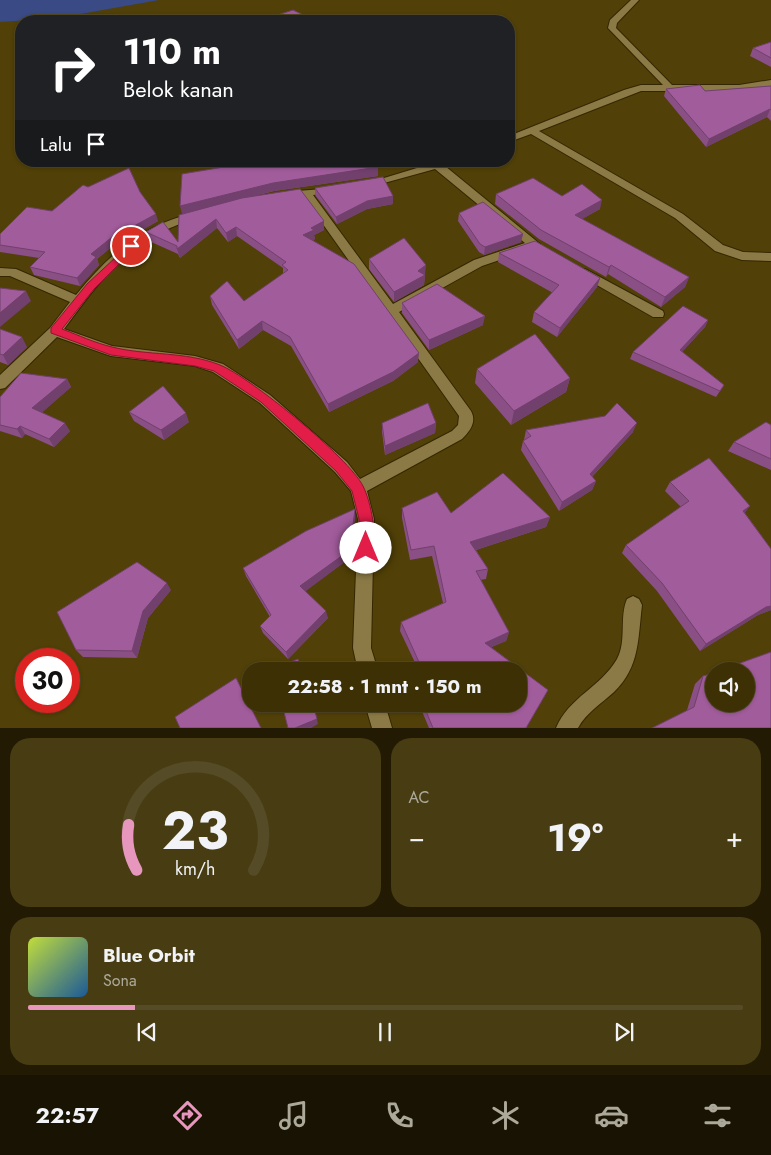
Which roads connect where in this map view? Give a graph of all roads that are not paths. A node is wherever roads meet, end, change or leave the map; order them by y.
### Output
1 (635, 0) edge
2 (771, 83) edge
3 (670, 88) junction
4 (531, 130) junction
5 (515, 137) edge
6 (434, 167) edge
7 (439, 167) edge
8 (306, 193) junction
9 (274, 196) edge
10 (208, 212) edge
11 (771, 257) edge
12 (575, 268) edge
13 (0, 272) edge
14 (79, 301) junction
15 (391, 310) junction
16 (658, 314) dead end
17 (55, 331) junction
18 (0, 384) edge
19 (358, 488) junction
20 (633, 605) dead end
21 (366, 662) edge
22 (378, 712) edge
23 (382, 728) edge
24 (566, 728) edge

1 - 3 street
2 - 3 street
3 - 4 street
4 - 5 street
4 - 11 street
6 - 8 street
7 - 15 street
8 - 9 street
8 - 15 street
10 - 14 street
12 - 16 street
13 - 14 street
14 - 17 street
15 - 19 street
17 - 18 street
17 - 19 street
19 - 21 street
20 - 24 street
22 - 23 street

